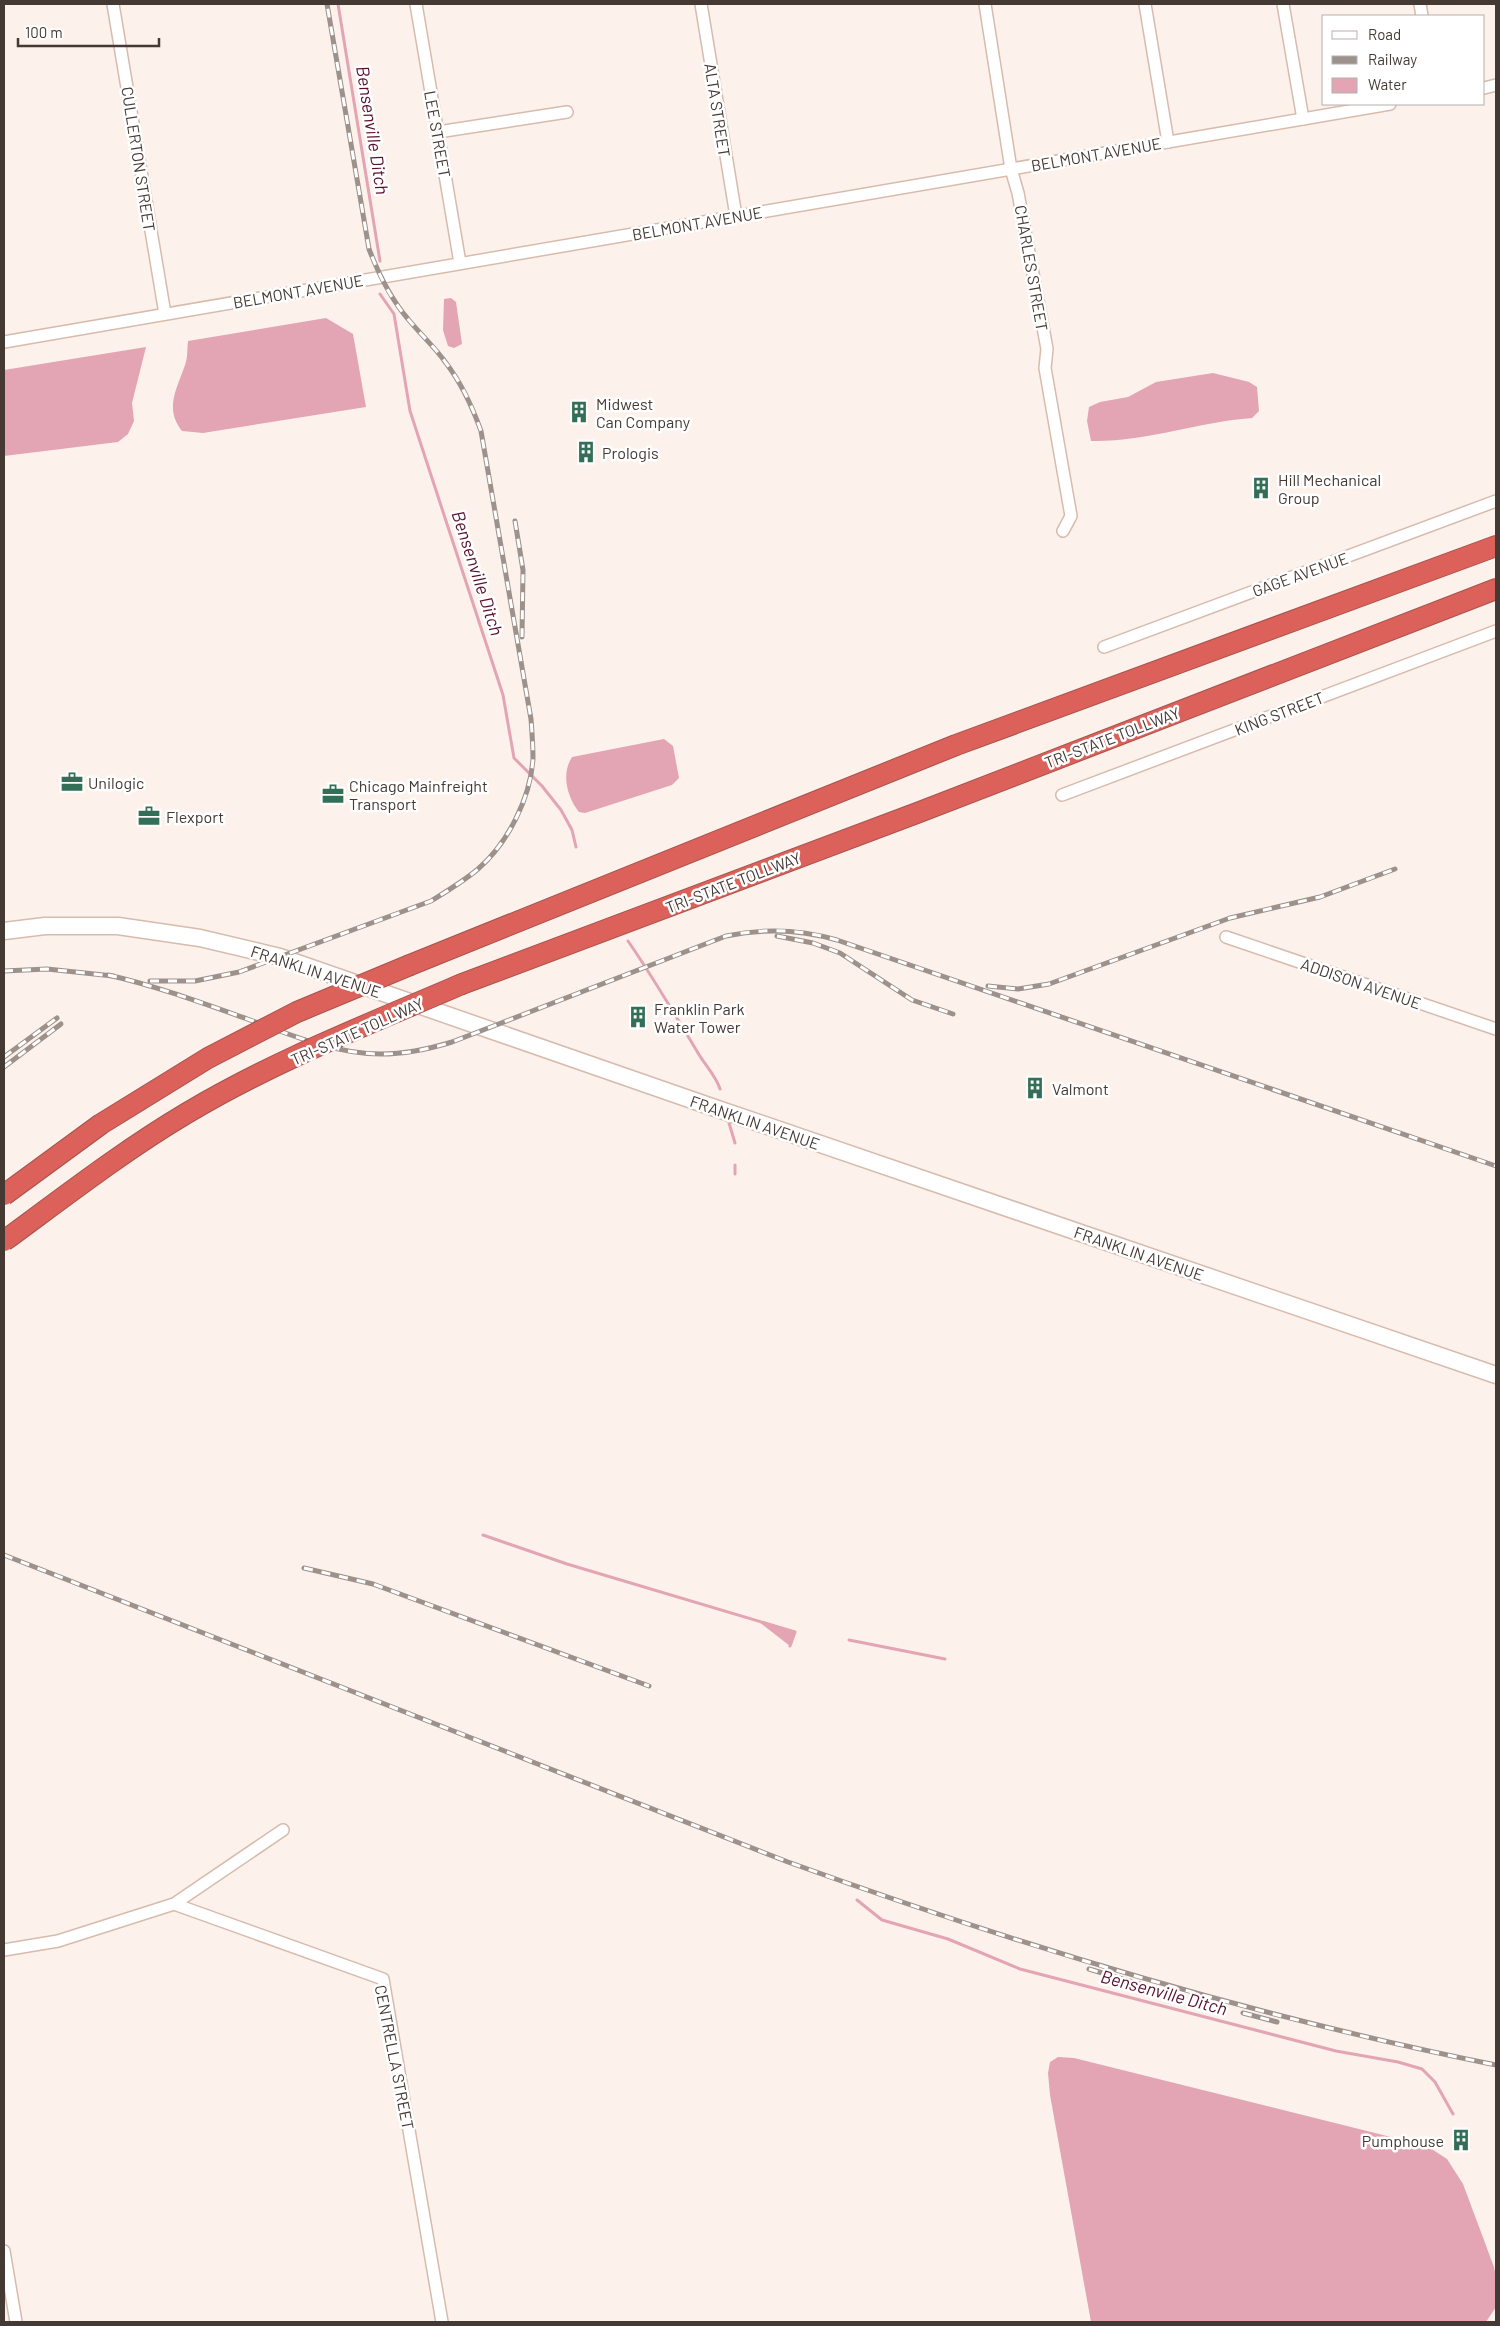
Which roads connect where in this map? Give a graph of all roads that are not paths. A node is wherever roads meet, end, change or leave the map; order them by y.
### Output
1 (114, 4) edge
2 (416, 4) edge
3 (701, 4) edge
4 (985, 4) edge
5 (1145, 4) edge
6 (1284, 4) edge
7 (1384, 105) edge
8 (567, 112) dead end
9 (1304, 119) junction
10 (438, 132) junction
11 (1168, 142) junction
12 (1011, 169) junction
13 (736, 216) junction
14 (460, 263) junction
15 (165, 314) junction
16 (4, 342) edge
17 (1496, 501) edge
18 (1063, 530) dead end
19 (1496, 546) edge
20 (1496, 589) edge
21 (1496, 631) edge
22 (1104, 647) dead end
23 (1062, 795) dead end
24 (4, 931) edge
25 (1226, 938) dead end
26 (1496, 1029) edge
27 (4, 1195) edge
28 (4, 1241) edge
29 (1496, 1375) edge
30 (283, 1830) dead end
31 (174, 1904) junction
32 (4, 1950) edge
33 (4, 2251) edge
34 (16, 2322) edge
35 (442, 2322) edge

1 - 15 street, CULLERTON STREET
2 - 10 street, LEE STREET
3 - 13 street, ALTA STREET
4 - 12 street, CHARLES STREET
5 - 11 street
6 - 9 street
7 - 9 street, BELMONT AVENUE
8 - 10 street
9 - 11 street, BELMONT AVENUE
10 - 14 street, LEE STREET
11 - 12 street, BELMONT AVENUE
12 - 13 street, BELMONT AVENUE
12 - 18 street, CHARLES STREET
13 - 14 street, BELMONT AVENUE
14 - 15 street, BELMONT AVENUE
15 - 16 street, BELMONT AVENUE
17 - 22 street, GAGE AVENUE
19 - 27 highway, bridge
20 - 28 highway, TRI-STATE TOLLWAY, bridge
21 - 23 street, KING STREET
24 - 29 main road, FRANKLIN AVENUE
25 - 26 street, ADDISON AVENUE
30 - 31 street
31 - 32 street
31 - 35 street, CENTRELLA STREET
33 - 34 street

